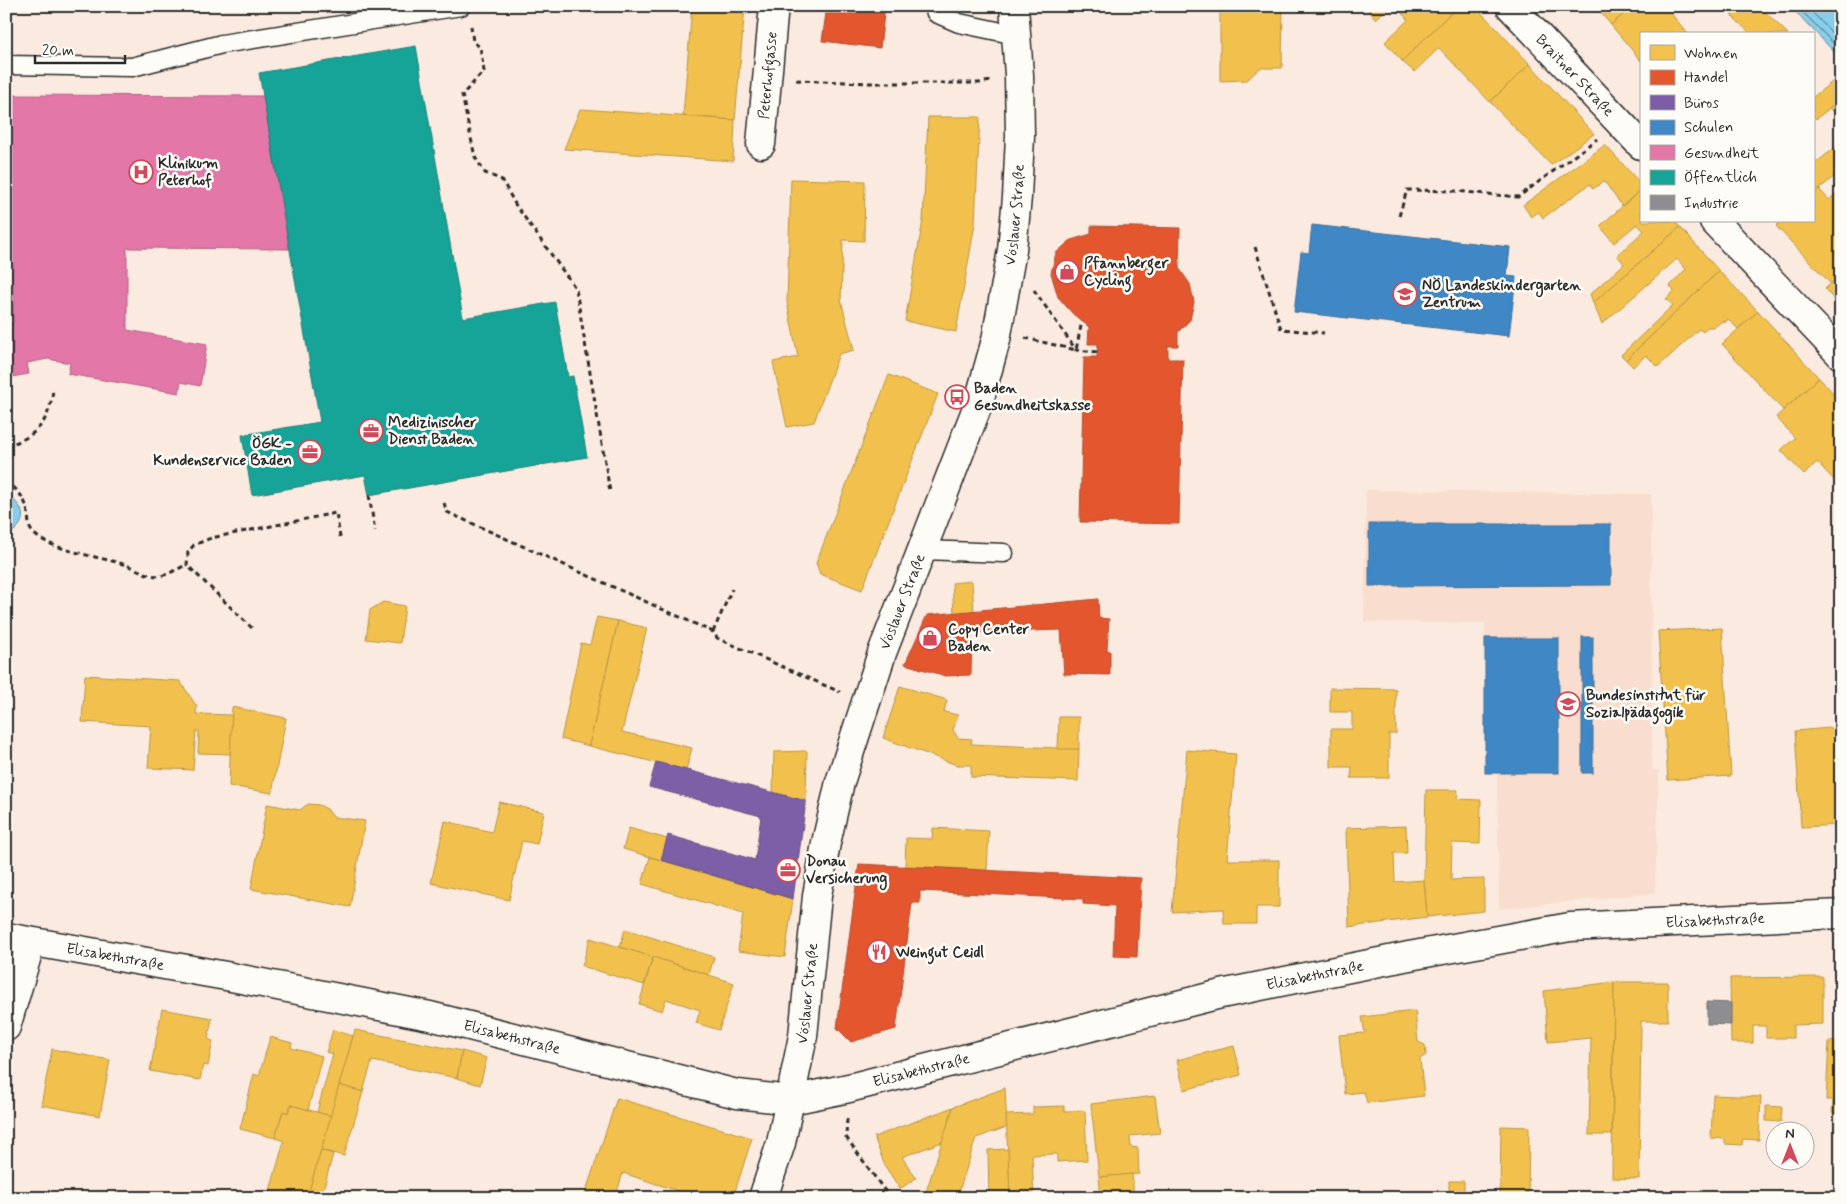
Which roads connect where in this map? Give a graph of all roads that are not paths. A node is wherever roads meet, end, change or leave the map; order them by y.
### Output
1 (461, 6) edge
2 (774, 6) edge
3 (933, 6) edge
4 (1014, 6) edge
5 (1510, 6) edge
6 (1016, 35) junction
7 (6, 65) edge
8 (1640, 143) edge
9 (761, 144) dead end
10 (1715, 222) edge
11 (1841, 355) edge
12 (922, 550) junction
13 (1004, 553) dead end
14 (1841, 914) edge
15 (18, 940) edge
16 (6, 1028) edge
17 (791, 1100) junction
18 (763, 1198) edge

1 - 7 lane
2 - 9 street, Peterhofgasse
3 - 6 lane
4 - 6 street, Vöslauer Straße
5 - 8 street, Braitner Straße
6 - 12 street, Vöslauer Straße
10 - 11 street
12 - 13 lane
12 - 17 street, Vöslauer Straße
14 - 17 street, Elisabethstraße
15 - 16 street
15 - 17 street, Elisabethstraße
17 - 18 street, Vöslauer Straße

